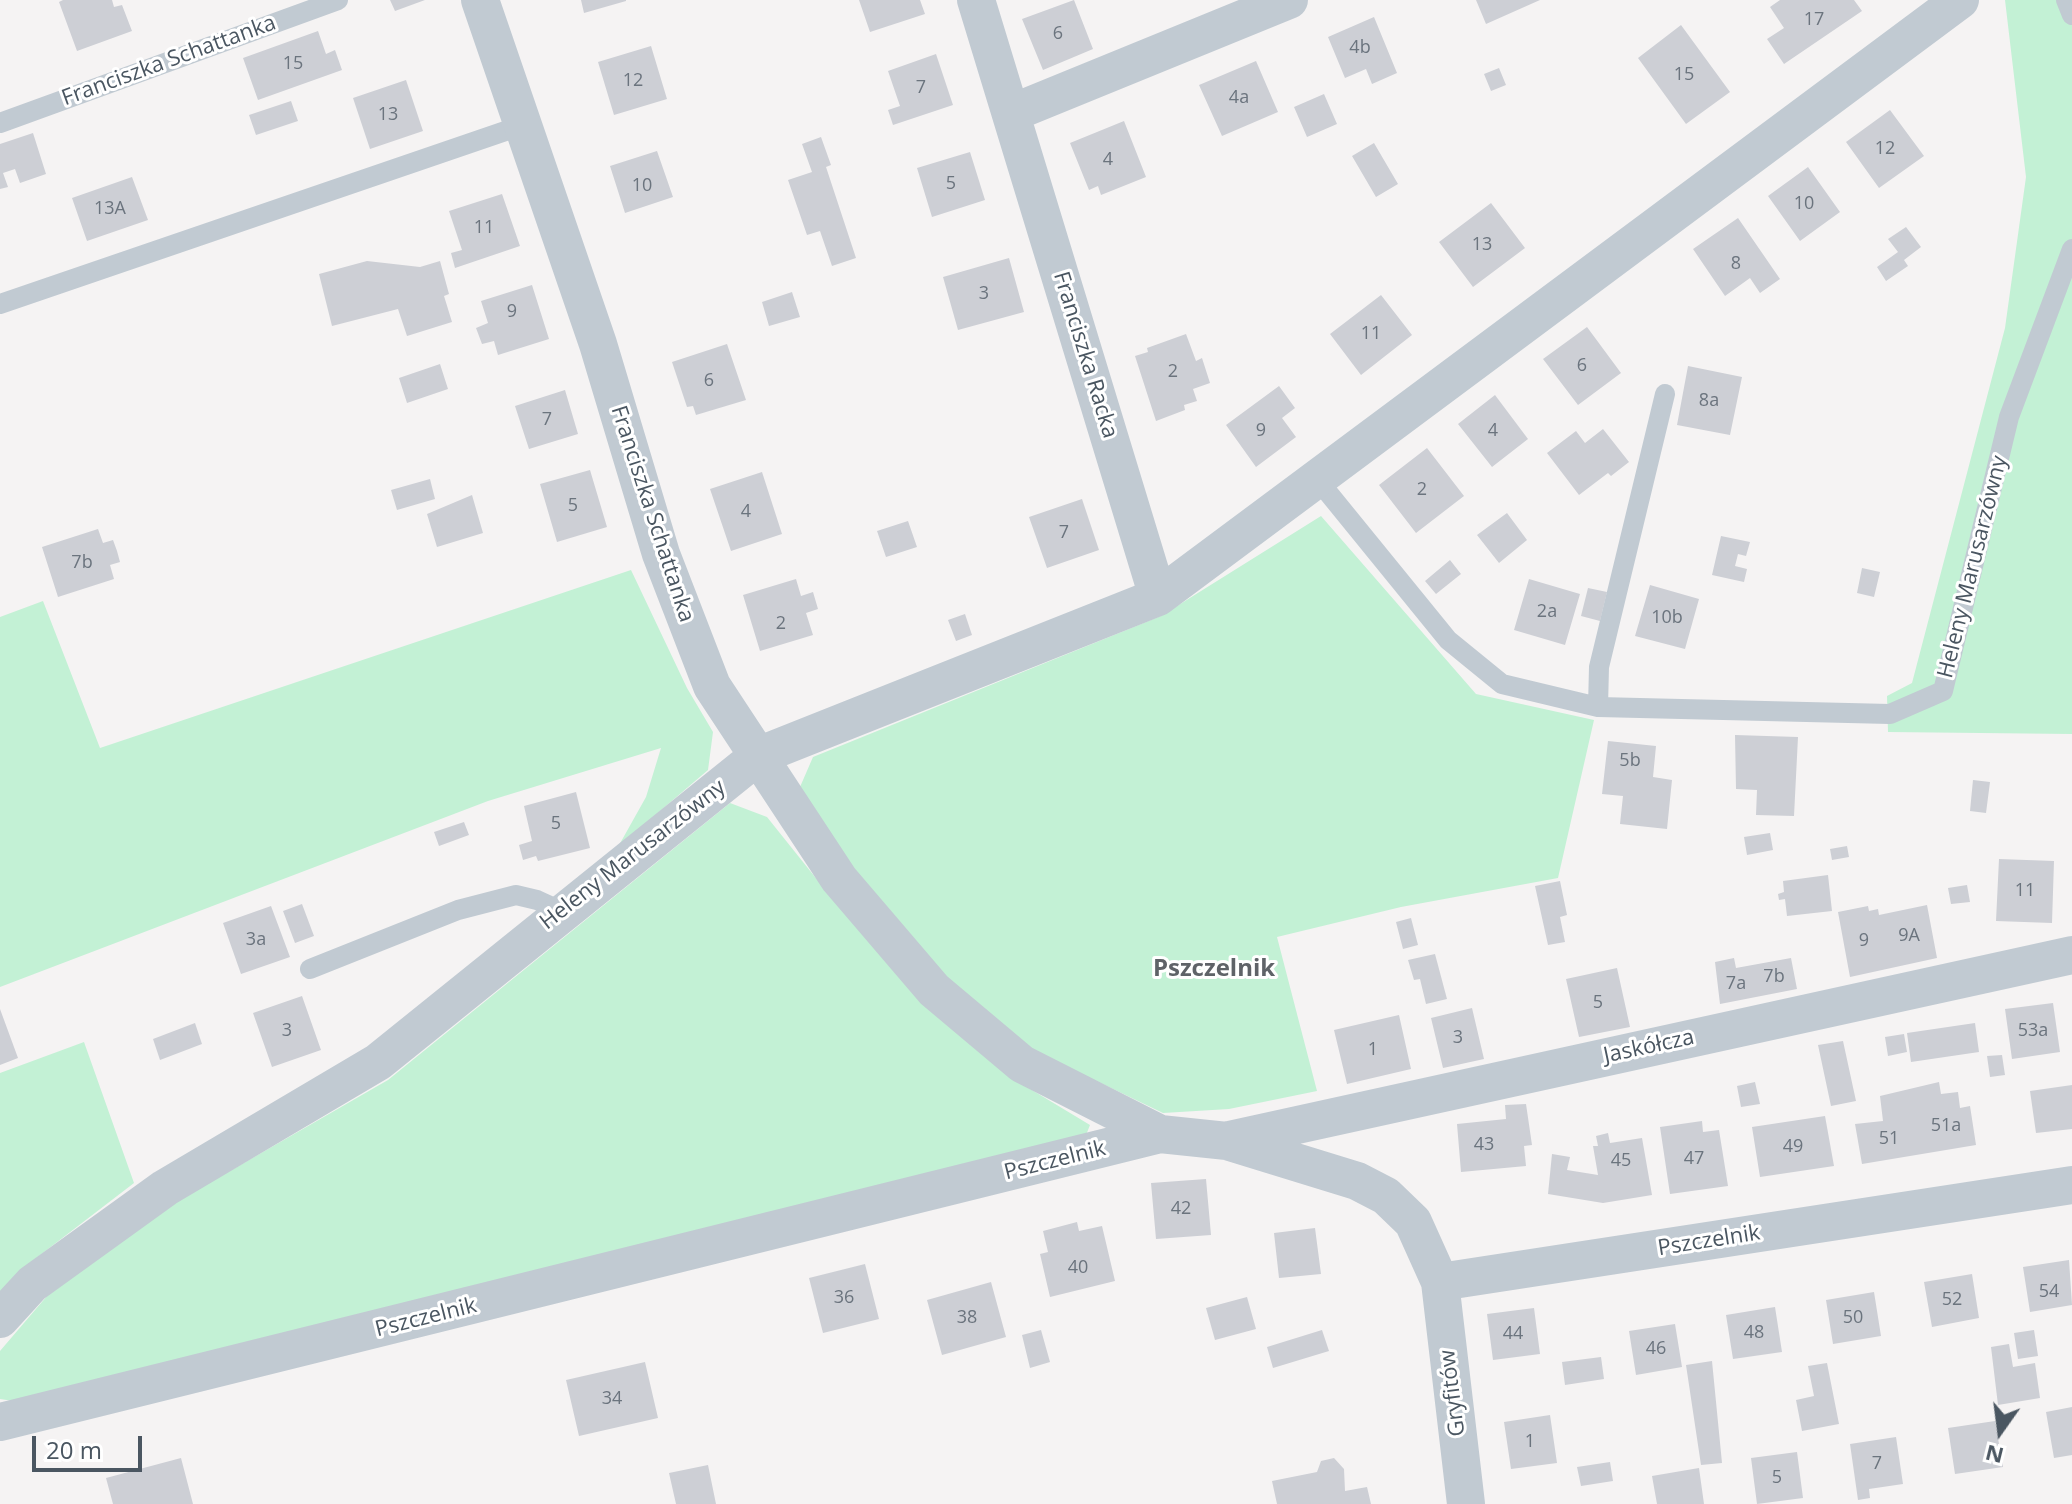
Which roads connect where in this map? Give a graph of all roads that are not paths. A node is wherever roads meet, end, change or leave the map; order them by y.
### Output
1 (338, 0) edge
2 (480, 0) edge
3 (976, 0) edge
4 (1289, 0) edge
5 (1960, 0) edge
6 (2066, 0) edge
7 (2072, 15) edge
8 (1012, 113) junction
9 (0, 123) edge
10 (523, 125) junction
11 (2072, 249) edge
12 (0, 304) edge
13 (1665, 394) dead end
14 (1317, 479) junction
15 (1158, 597) junction
16 (1598, 707) junction
17 (758, 756) junction
18 (561, 911) junction
19 (2072, 955) edge
20 (310, 969) dead end
21 (1160, 1134) junction
22 (1227, 1141) junction
23 (2072, 1185) edge
24 (1440, 1282) junction
25 (0, 1319) edge
26 (0, 1422) edge
27 (1466, 1504) edge

1 - 9 lane, Franciszka Schattanka
2 - 10 street, Franciszka Schattanka
3 - 8 street, Franciszka Racka
4 - 8 street
5 - 14 street, Heleny Marusarzówny
6 - 7 lane
8 - 15 street, Franciszka Racka
10 - 12 lane
10 - 17 street, Franciszka Schattanka
11 - 16 lane, Heleny Marusarzówny
13 - 16 lane
14 - 15 street, Heleny Marusarzówny
14 - 16 lane, Heleny Marusarzówny
15 - 17 street, Heleny Marusarzówny
17 - 18 street, Heleny Marusarzówny
17 - 21 street, Franciszka Schattanka
18 - 20 lane
18 - 25 street, Heleny Marusarzówny
19 - 22 street, Jaskółcza
21 - 22 street, Pszczelnik
21 - 26 street, Pszczelnik
22 - 24 street, Pszczelnik
23 - 24 street, Pszczelnik
24 - 27 street, Gryfitów

